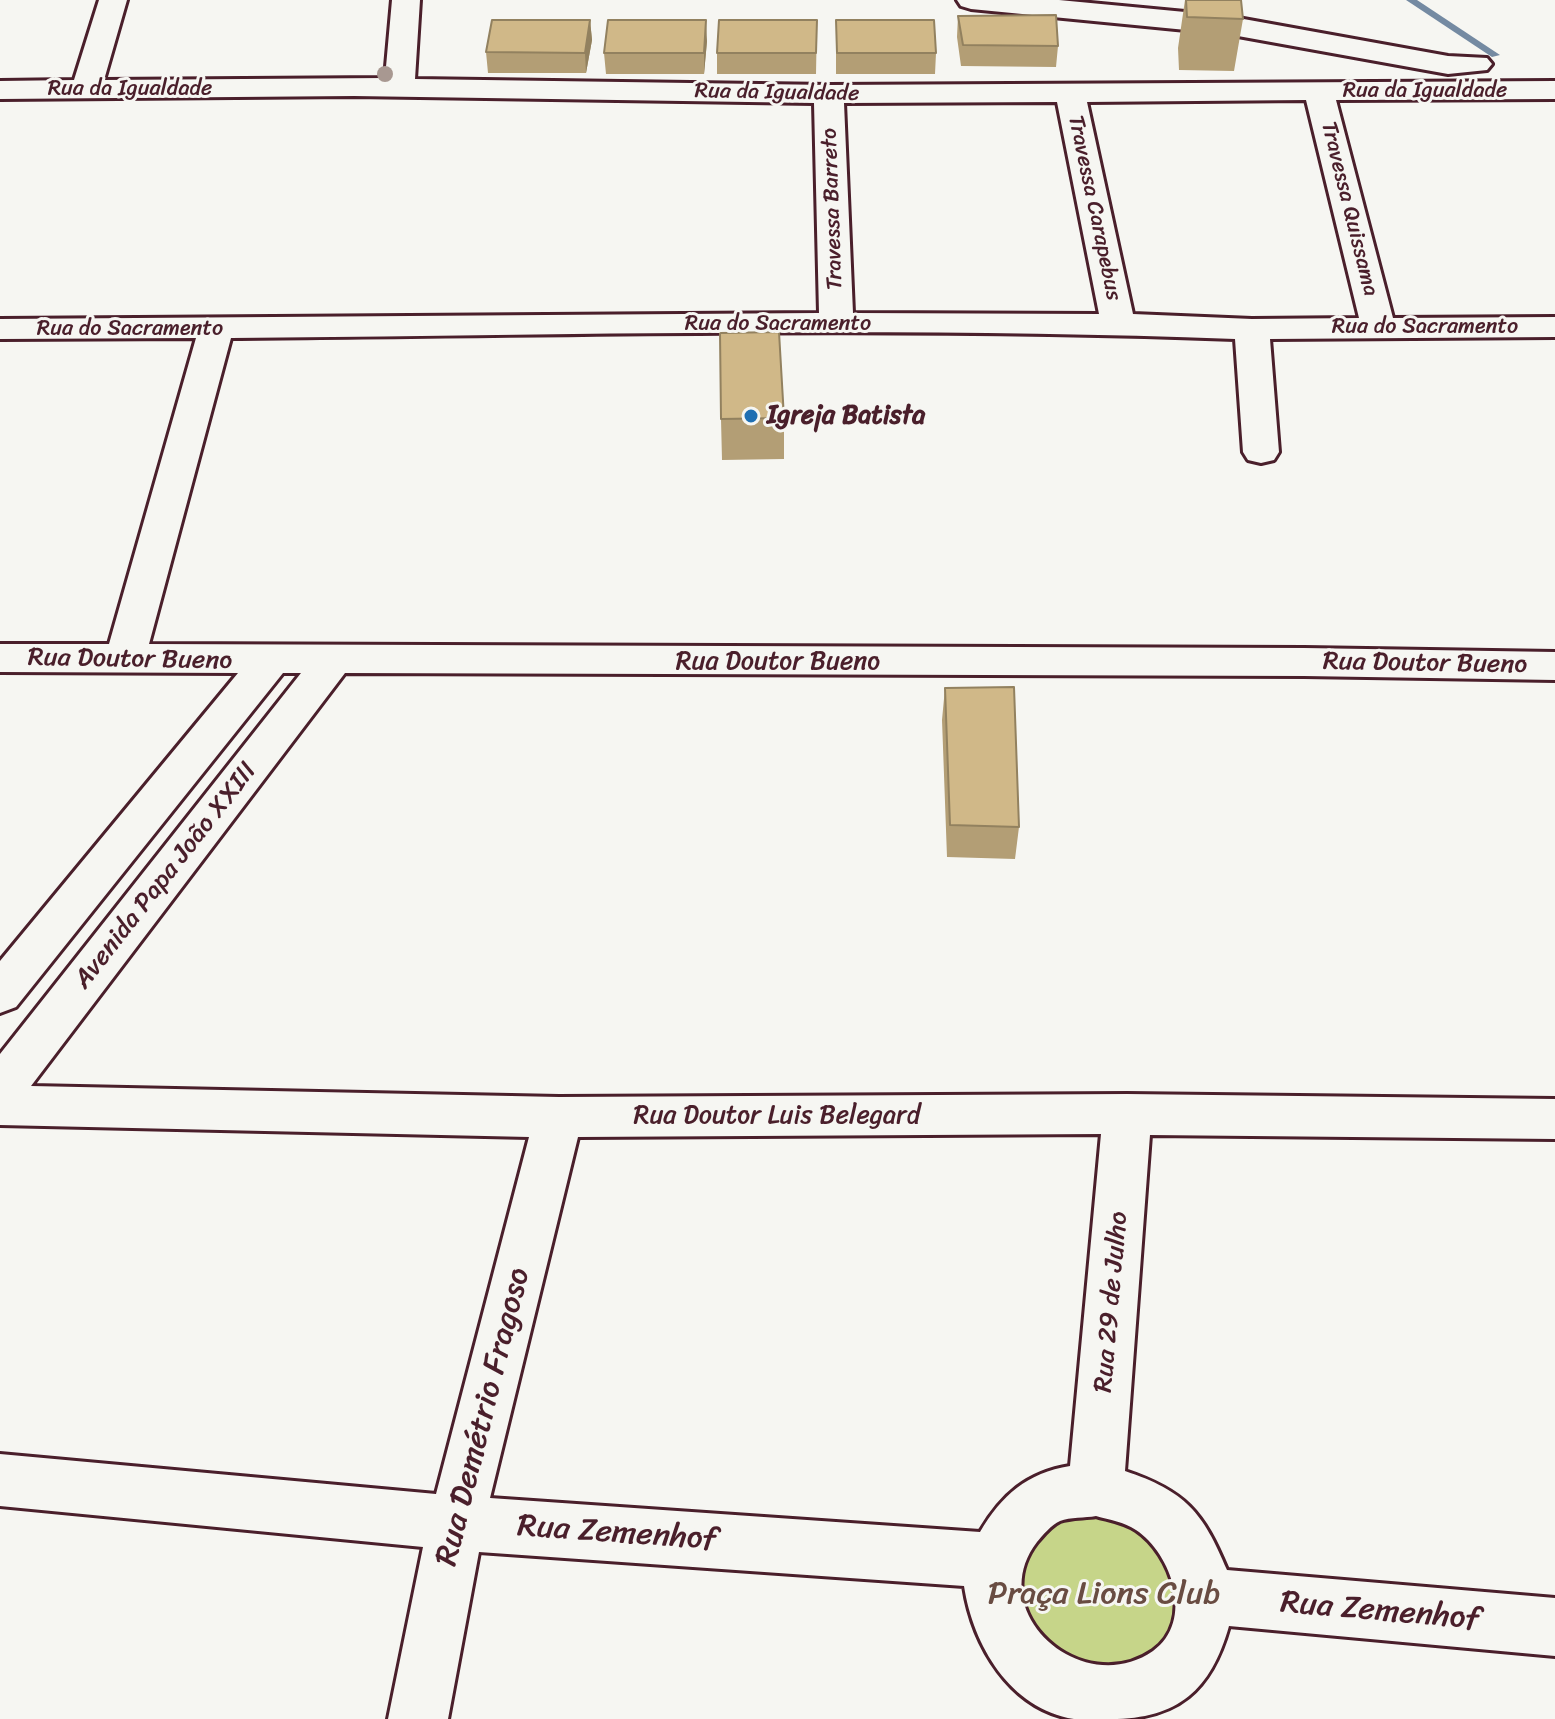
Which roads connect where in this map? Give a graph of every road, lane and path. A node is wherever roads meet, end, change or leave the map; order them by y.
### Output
1 (113, 0) edge
2 (406, 0) edge
3 (971, 0) edge
4 (399, 88) junction
5 (1545, 88) edge
6 (0, 90) edge
7 (86, 90) junction
8 (1319, 91) junction
9 (1070, 92) junction
10 (829, 94) junction
11 (836, 323) junction
12 (1118, 324) junction
13 (1378, 326) junction
14 (1555, 327) edge
15 (0, 329) edge
16 (216, 329) junction
17 (1252, 329) junction
18 (1261, 452) dead end
19 (0, 658) edge
20 (125, 660) junction
21 (270, 661) junction
22 (332, 661) junction
23 (1555, 666) edge
24 (117, 849) junction
25 (175, 864) junction
26 (0, 994) edge
27 (0, 1090) edge
28 (0, 1105) edge
29 (1127, 1114) junction
30 (559, 1117) junction
31 (1555, 1119) edge
32 (0, 1480) edge
33 (1096, 1490) junction
34 (456, 1523) junction
35 (996, 1561) junction
36 (1205, 1596) junction
37 (1555, 1627) edge
38 (1109, 1708) edge
39 (418, 1719) edge

1 - 7 street
2 - 4 street
3 - 5 street
4 - 7 street, Rua da Igualdade
4 - 10 street, Rua da Igualdade
5 - 8 street, Rua da Igualdade
6 - 7 street, Rua da Igualdade
8 - 9 street, Rua da Igualdade
8 - 13 street, Travessa Quissama
9 - 10 street, Rua da Igualdade
9 - 12 street, Travessa Carapebus
10 - 11 street, Travessa Barreto
11 - 12 street, Rua do Sacramento
11 - 16 street, Rua do Sacramento
12 - 17 street, Rua do Sacramento
13 - 14 street, Rua do Sacramento
13 - 17 street, Rua do Sacramento
15 - 16 street, Rua do Sacramento
16 - 20 street
17 - 18 street
19 - 20 street, Rua Doutor Bueno
20 - 21 street, Rua Doutor Bueno
21 - 22 street, Rua Doutor Bueno
21 - 24 street, Avenida Papa João XXIII
22 - 23 street, Rua Doutor Bueno
22 - 25 street, Avenida Papa João XXIII
24 - 25 street
24 - 26 street, Avenida Papa João XXIII
25 - 27 street, Avenida Papa João XXIII
28 - 30 street, Rua Doutor Luis Belegard
29 - 30 street, Rua Doutor Luis Belegard
29 - 31 street, Rua Doutor Luis Belegard
29 - 33 street, Rua 29 de Julho
30 - 34 street, Rua Demétrio Fragoso
32 - 34 street, Rua Zemenhof
33 - 35 street
33 - 36 street
34 - 35 street, Rua Zemenhof
34 - 39 street, Rua Demétrio Fragoso
35 - 38 street
36 - 37 street, Rua Zemenhof
36 - 38 street

